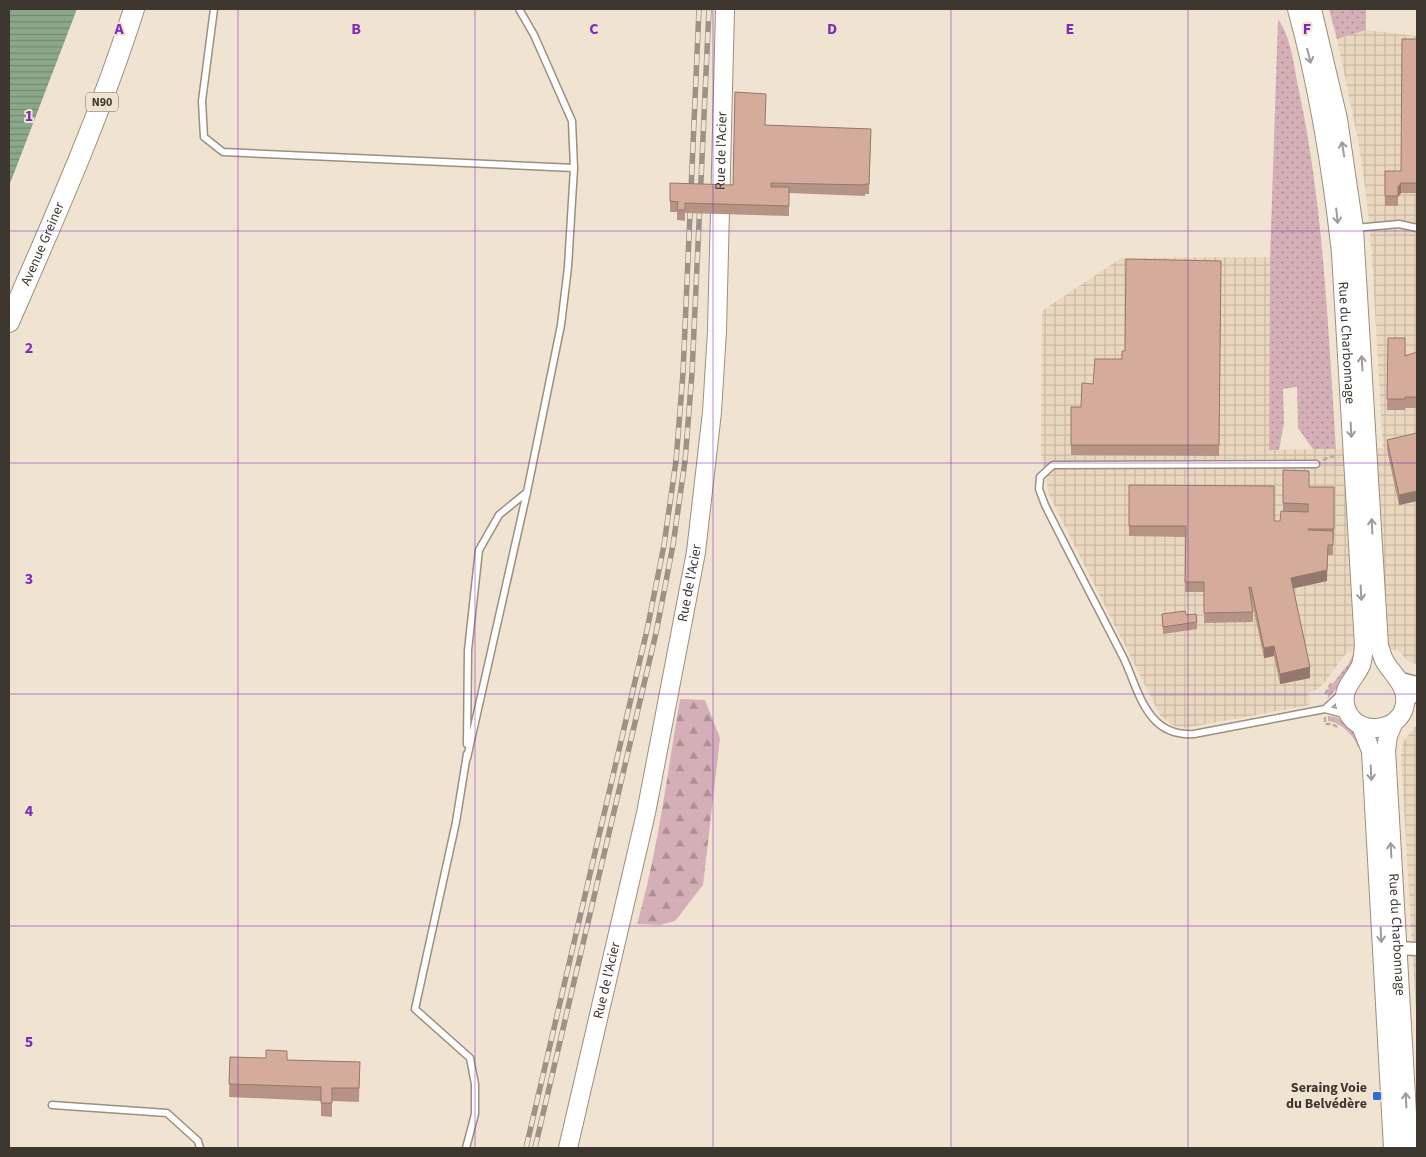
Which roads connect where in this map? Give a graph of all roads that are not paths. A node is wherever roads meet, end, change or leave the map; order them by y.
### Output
1 (134, 9) edge
2 (214, 9) edge
3 (519, 9) edge
4 (725, 9) edge
5 (1297, 9) edge
6 (1312, 9) edge
7 (574, 168) junction
8 (1417, 228) edge
9 (1354, 229) junction
10 (9, 322) edge
11 (1316, 464) road end
12 (527, 492) junction
13 (1396, 676) junction
14 (1345, 681) junction
15 (1417, 683) edge
16 (1411, 698) edge
17 (1325, 709) junction
18 (1356, 721) junction
19 (1393, 724) junction
20 (466, 758) junction
21 (1397, 948) junction
22 (1417, 949) edge
23 (52, 1105) dead end
24 (200, 1148) edge
25 (466, 1148) edge
26 (568, 1148) edge
27 (1394, 1148) edge
28 (1409, 1148) edge

1 - 10 main road, Avenue Greiner / N90
2 - 7 lane
3 - 7 lane
4 - 26 main road, Rue de l'Acier
5 -> 14 main road, Rue du Charbonnage
9 -> 6 main road, Rue du Charbonnage
7 - 12 lane
8 - 9 lane
13 -> 9 main road, Rue du Charbonnage
11 - 17 lane
12 - 20 lane
12 - 20 lane
13 - 14 main road
13 - 15 street
13 - 16 main road, Rue du Charbonnage
14 - 17 lane
14 - 18 main road, Rue du Charbonnage
16 - 19 main road, Rue du Charbonnage
17 - 18 lane
18 - 19 main road
18 -> 27 main road, Rue du Charbonnage
21 -> 19 main road, Rue du Charbonnage
20 - 25 lane
21 - 22 street
28 -> 21 main road, Rue du Charbonnage
23 - 24 lane

